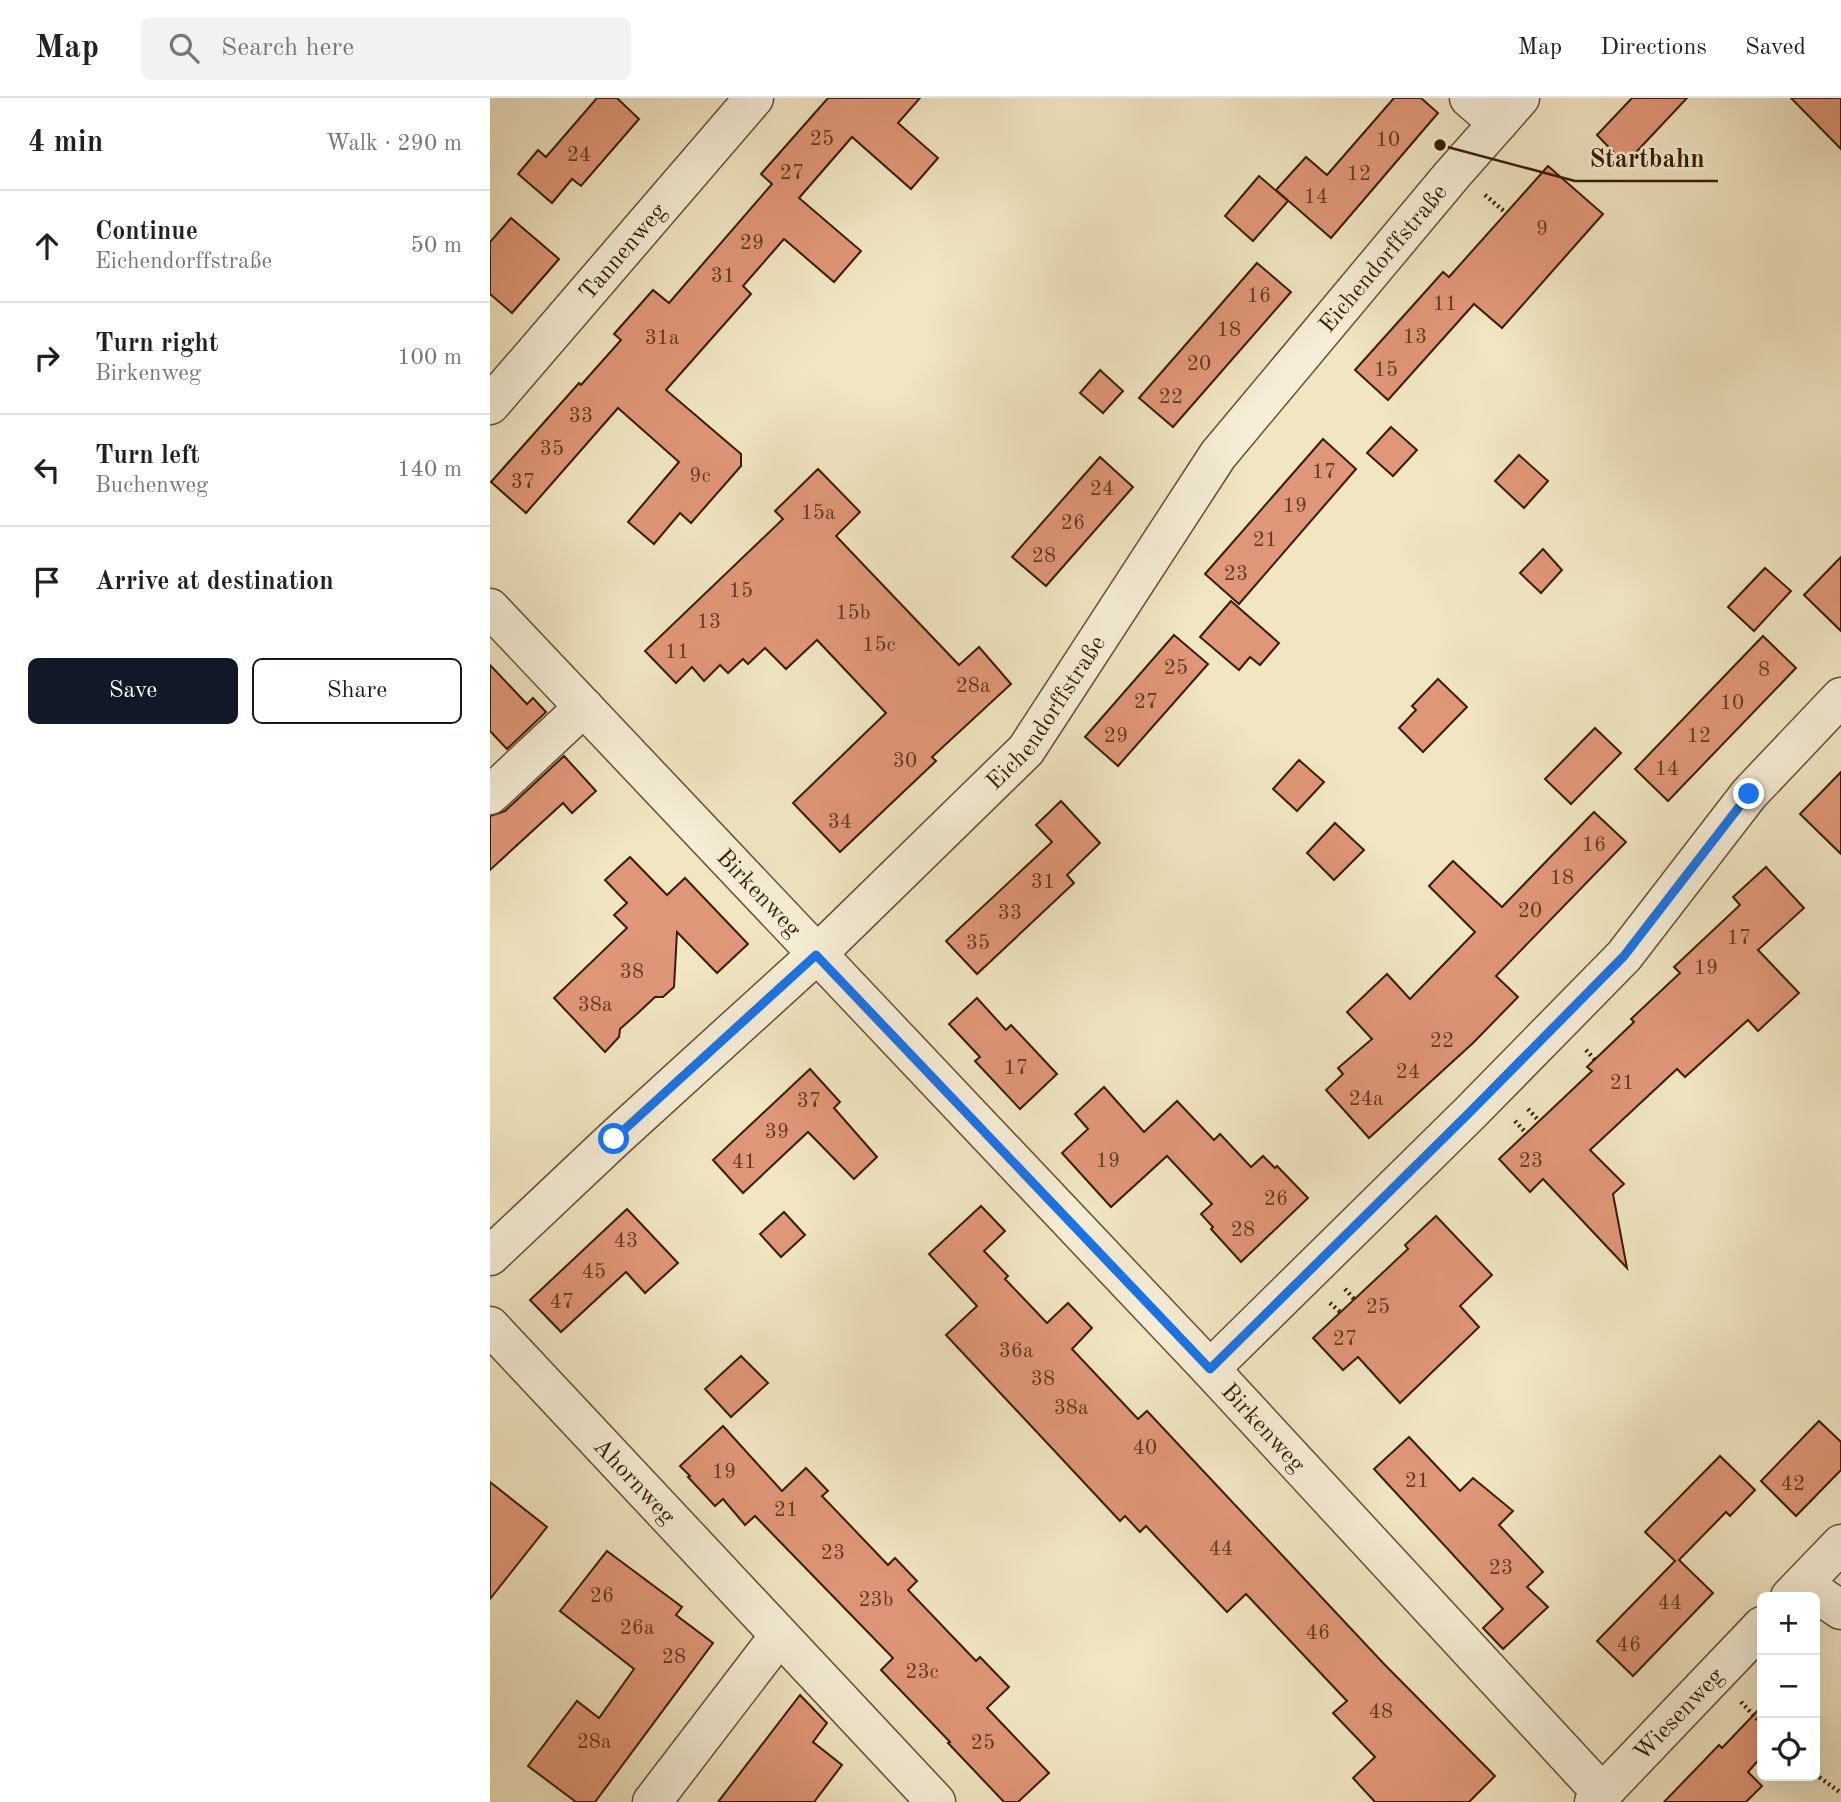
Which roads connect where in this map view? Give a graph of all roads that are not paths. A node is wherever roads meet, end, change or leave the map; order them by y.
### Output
1 (754, 98) edge
2 (1469, 98) edge
3 (1509, 111) edge
4 (490, 405) edge
5 (490, 608) edge
6 (1841, 696) edge
7 (584, 708) junction
8 (490, 795) edge
9 (816, 955) junction
10 (490, 1256) edge
11 (490, 1325) edge
12 (1210, 1369) junction
13 (1841, 1544) edge
14 (1796, 1590) edge
15 (1841, 1610) edge
16 (1757, 1631) edge
17 (779, 1636) junction
18 (1598, 1798) edge
19 (652, 1802) edge
20 (936, 1802) edge

1 - 4 street, Tannenweg
2 - 3 street
3 - 9 street, Eichendorffstraße
5 - 7 street, Birkenweg
6 - 12 street
7 - 8 street
7 - 9 street, Birkenweg
9 - 10 street, Eichendorffstraße
9 - 12 street, Birkenweg
11 - 17 street, Ahornweg
12 - 18 street, Birkenweg
13 - 14 street
14 - 15 street
16 - 18 street, Wiesenweg
17 - 19 street
17 - 20 street, Ahornweg

